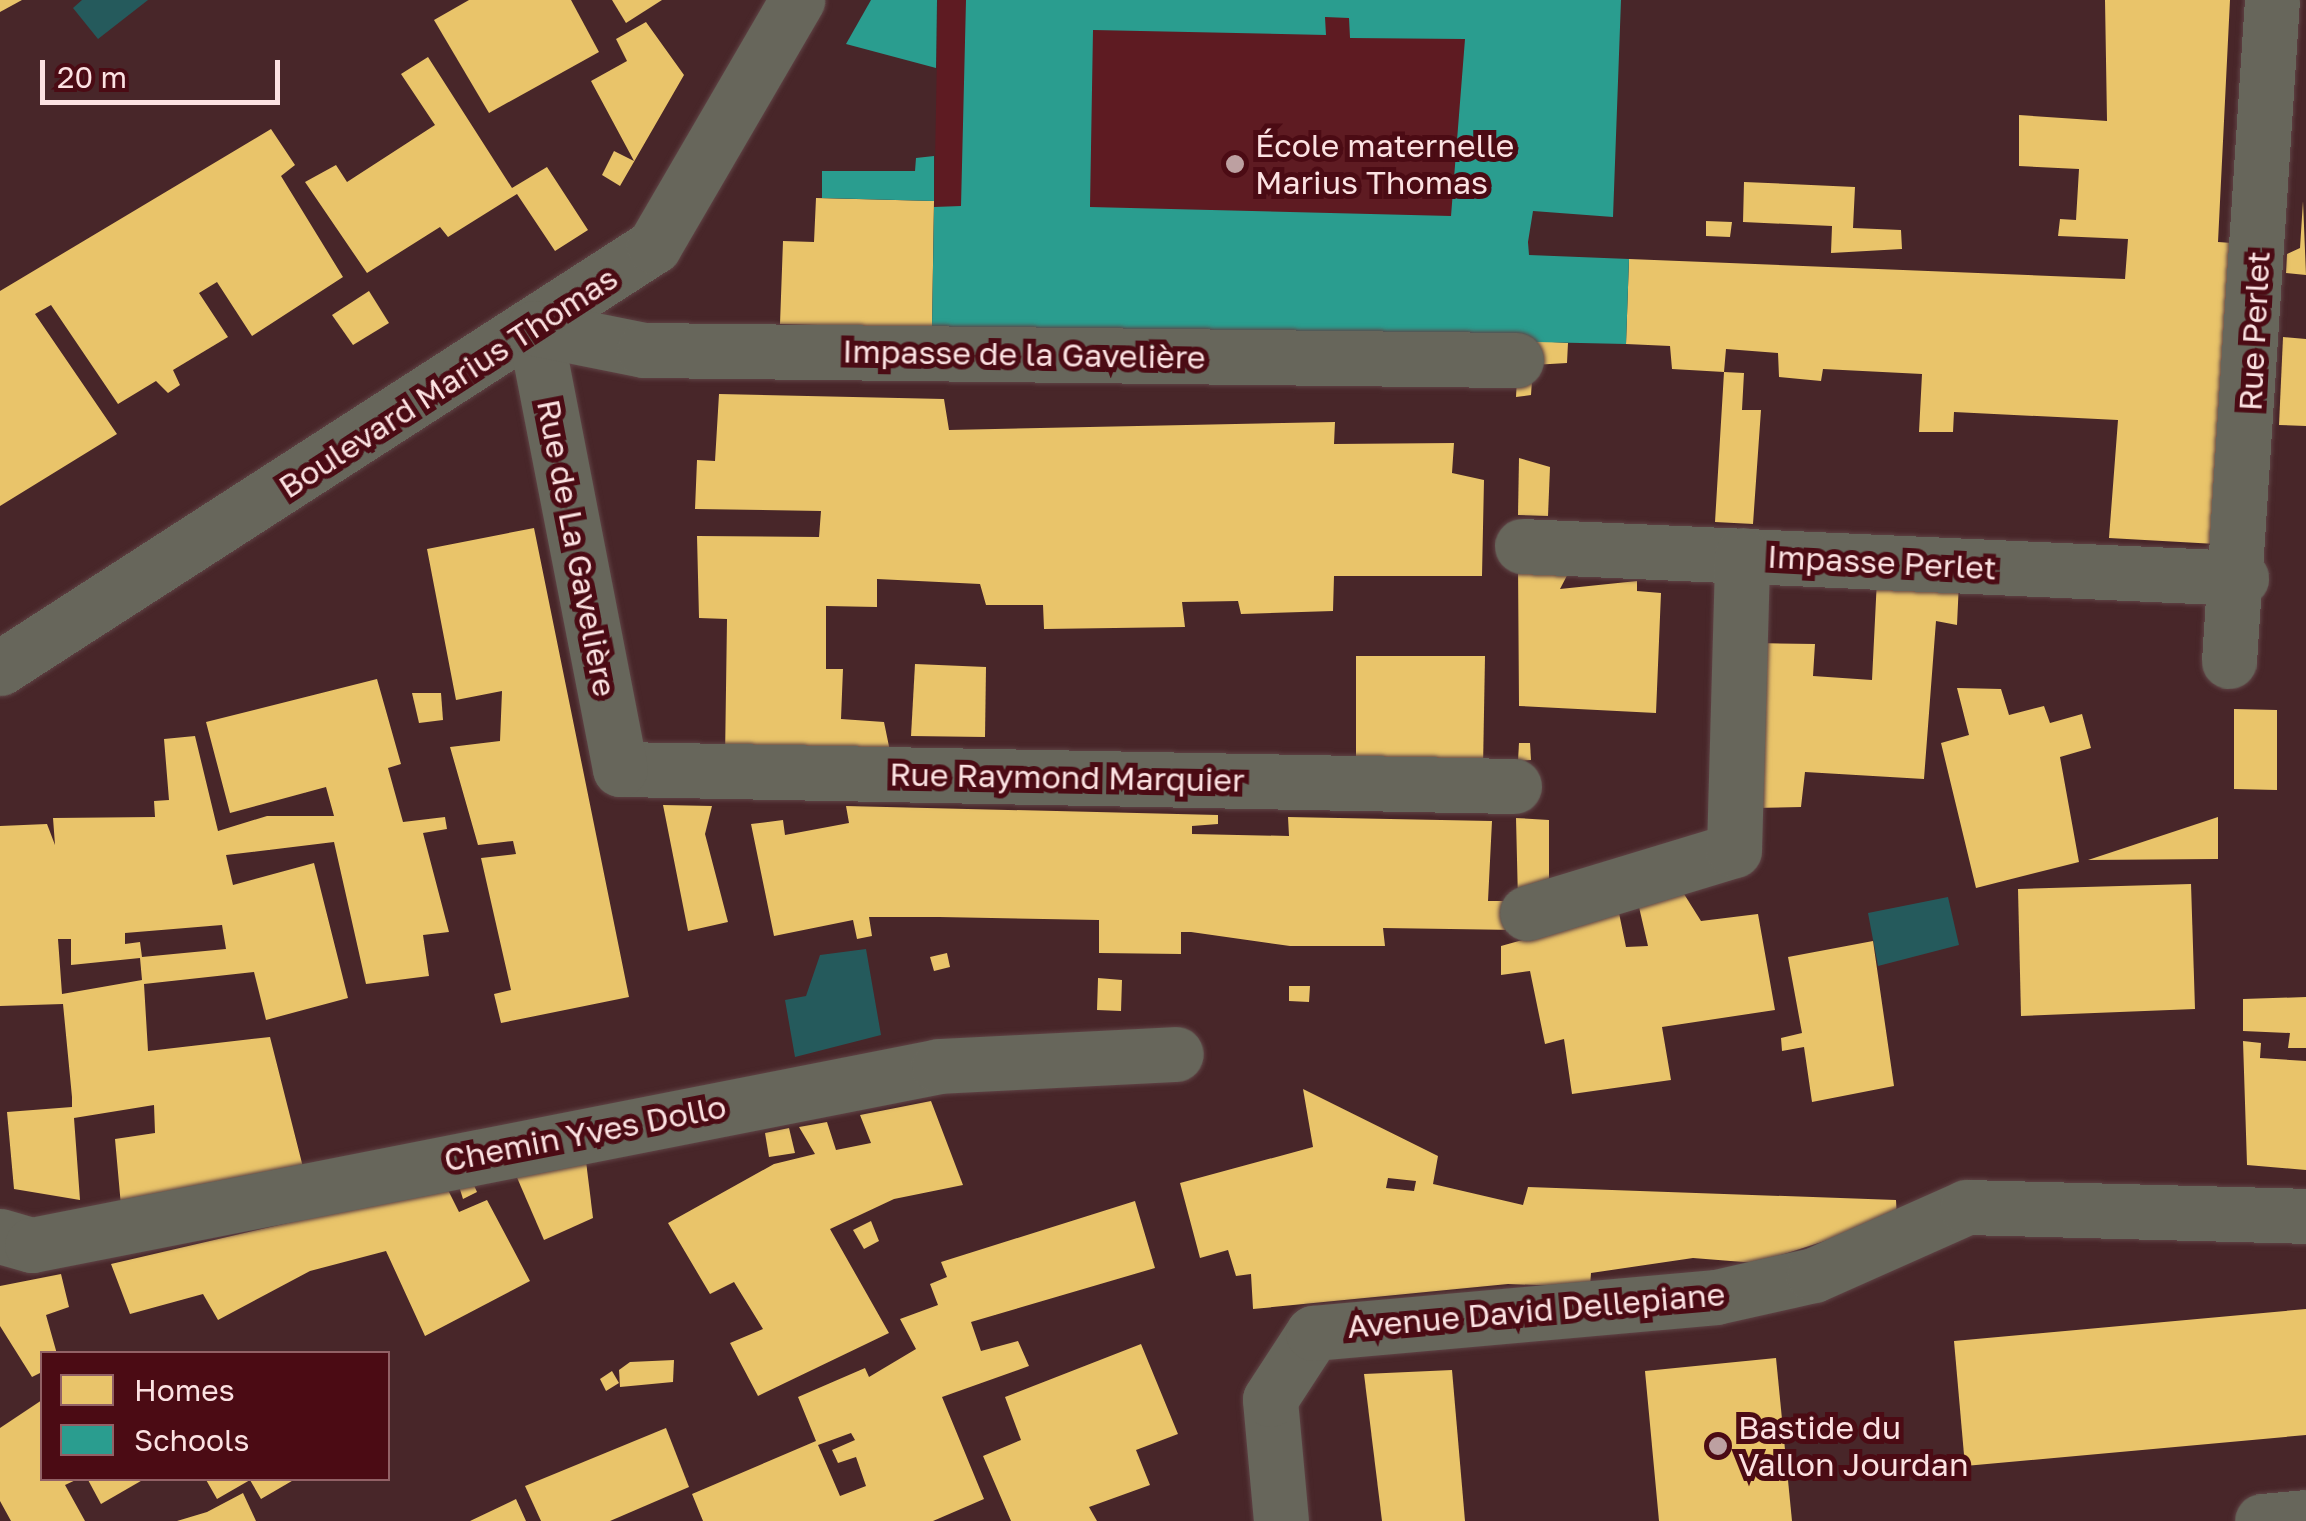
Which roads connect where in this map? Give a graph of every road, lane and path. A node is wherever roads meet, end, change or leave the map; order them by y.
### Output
1 (797, 0) edge
2 (2272, 0) edge
3 (534, 328) junction
4 (1516, 360) dead end
5 (1522, 546) dead end
6 (1742, 556) junction
7 (2241, 578) junction
8 (2229, 661) dead end
9 (0, 668) edge
10 (620, 768) joint
11 (1514, 786) dead end
12 (1527, 914) dead end
13 (1176, 1054) dead end
14 (2306, 1216) edge
15 (0, 1236) edge
16 (2306, 1517) edge
17 (1281, 1521) edge
18 (2262, 1521) edge

1 - 3 street, Boulevard Marius Thomas
2 - 7 street, Rue Perlet
3 - 4 street, Impasse de la Gavelière
3 - 9 street, Boulevard Marius Thomas
3 - 10 street, Rue de La Gavelière
5 - 6 street, Impasse Perlet
6 - 7 street, Impasse Perlet
6 - 12 street
7 - 8 street, Rue Perlet
10 - 11 street, Rue Raymond Marquier
13 - 15 street, Chemin Yves Dollo
14 - 17 street, Avenue David Dellepiane
16 - 18 street

